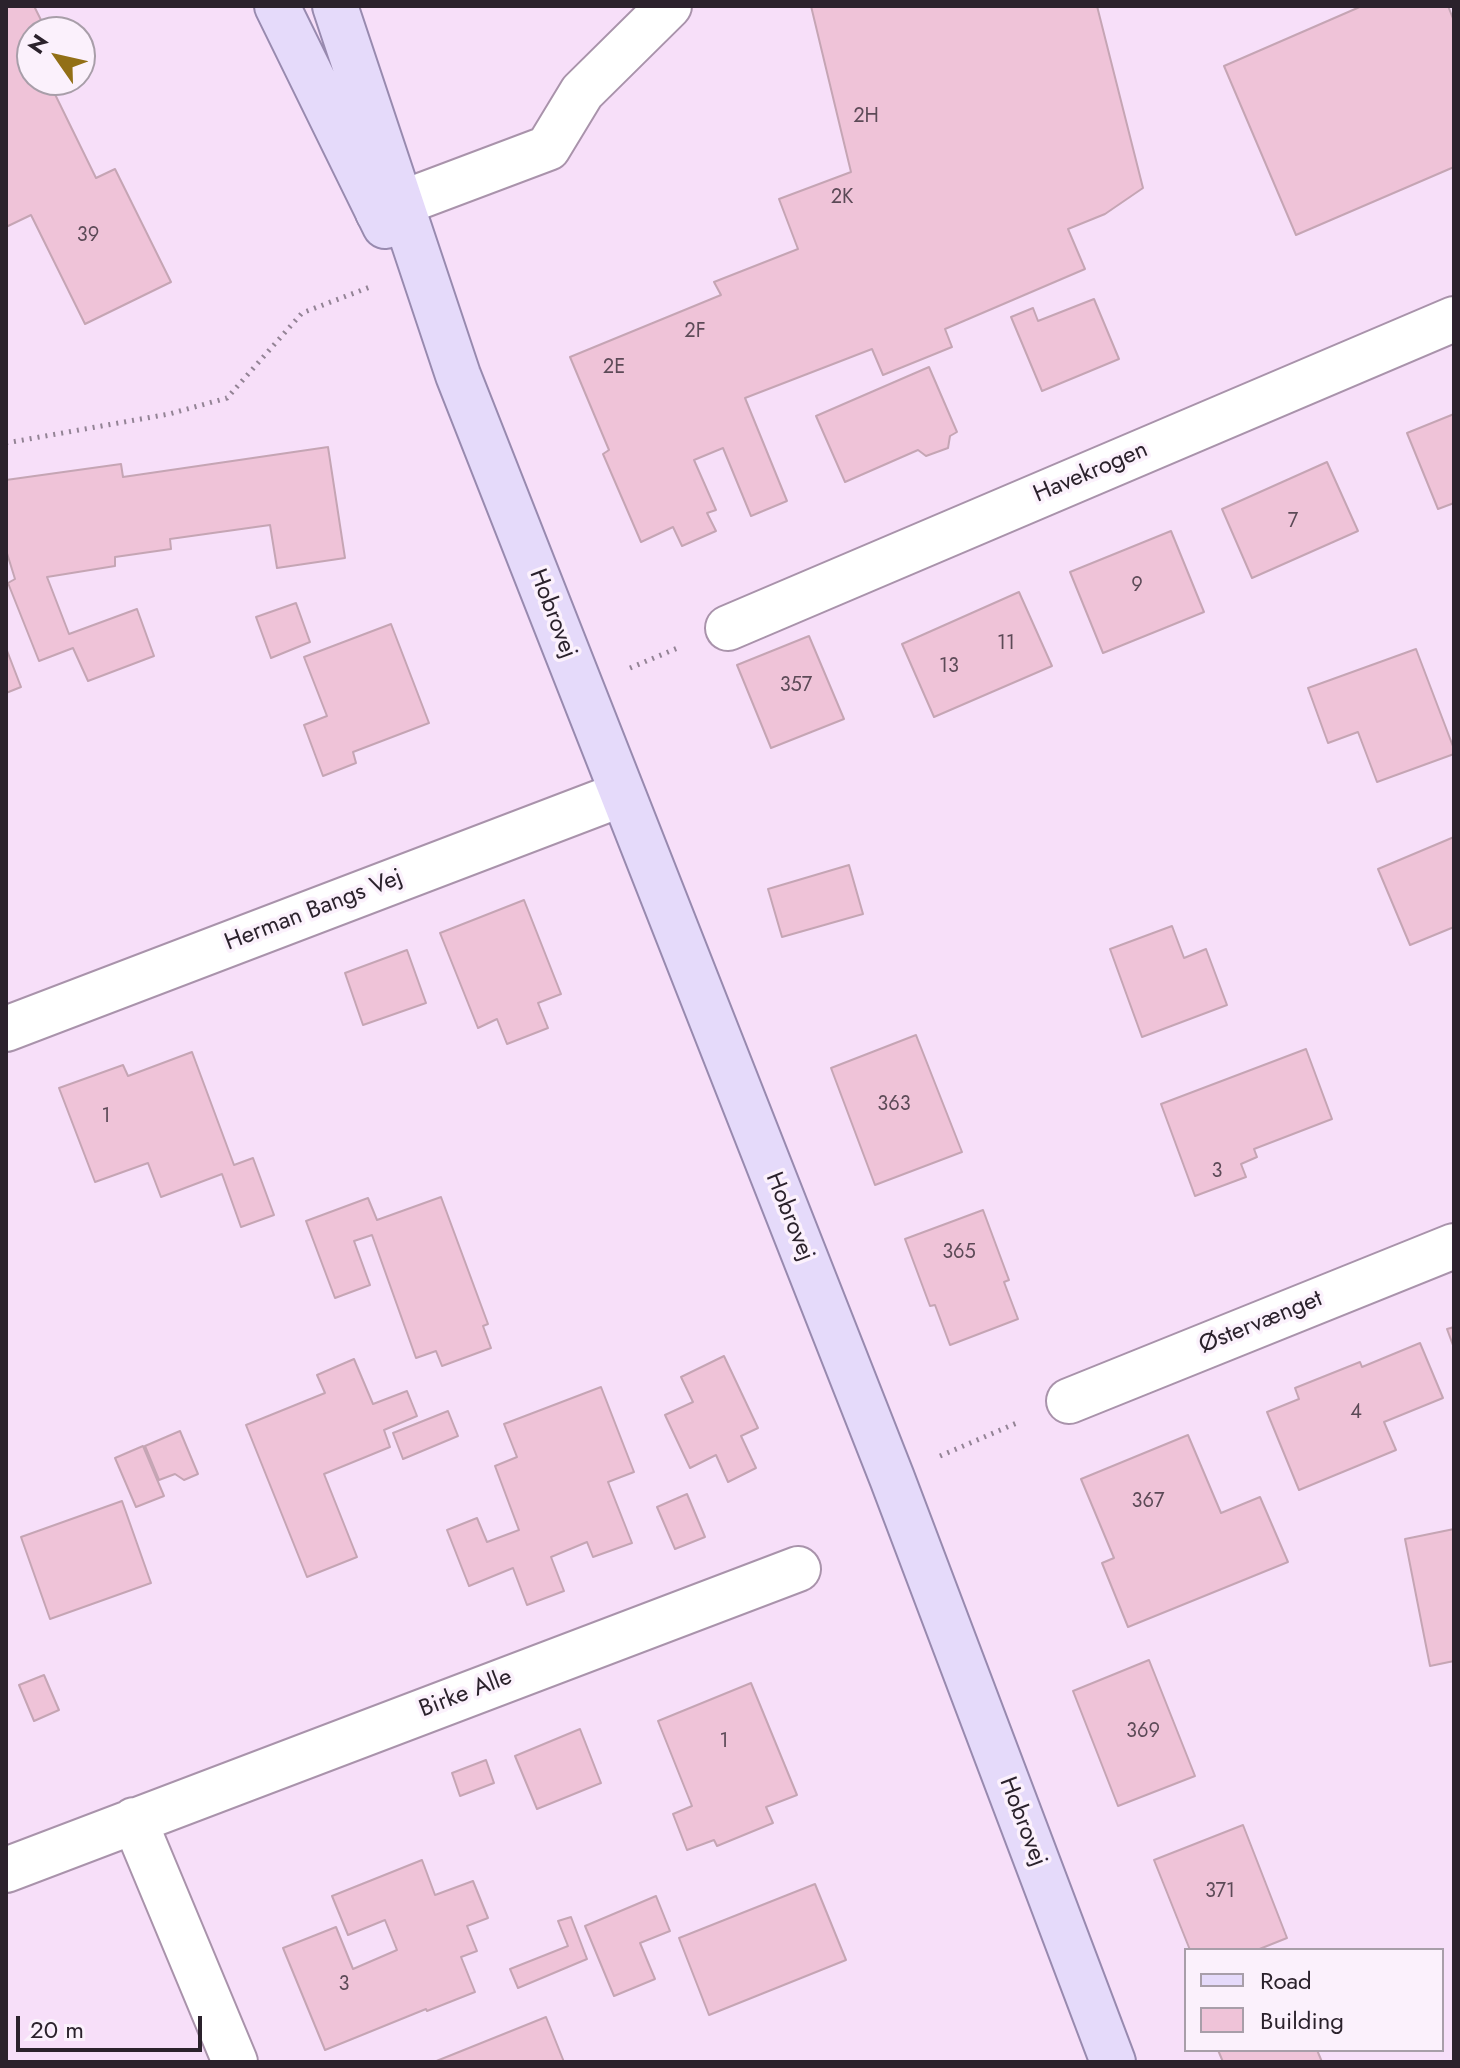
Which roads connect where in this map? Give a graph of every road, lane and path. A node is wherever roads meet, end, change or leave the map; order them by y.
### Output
1 (277, 6) edge
2 (335, 6) edge
3 (669, 6) edge
4 (390, 208) junction
5 (407, 273) junction
6 (1454, 319) edge
7 (458, 375) junction
8 (6, 443) edge
9 (728, 628) dead end
10 (622, 794) junction
11 (6, 1029) edge
12 (1454, 1246) edge
13 (1069, 1401) dead end
14 (798, 1569) dead end
15 (134, 1820) junction
16 (6, 1870) edge
17 (235, 2062) edge
18 (1113, 2062) edge

1 - 4 main road, Hobrovej
2 - 4 main road, Hobrovej
3 - 4 street
4 - 5 main road, Hobrovej
4 - 7 main road, Hobrovej
5 - 7 main road, Hobrovej
5 - 8 path
6 - 9 street, Havekrogen
7 - 10 main road, Hobrovej
10 - 11 street, Herman Bangs Vej
10 - 18 main road, Hobrovej
12 - 13 street, Østervænget
14 - 15 street, Birke Alle
15 - 16 street, Birke Alle
15 - 17 street

